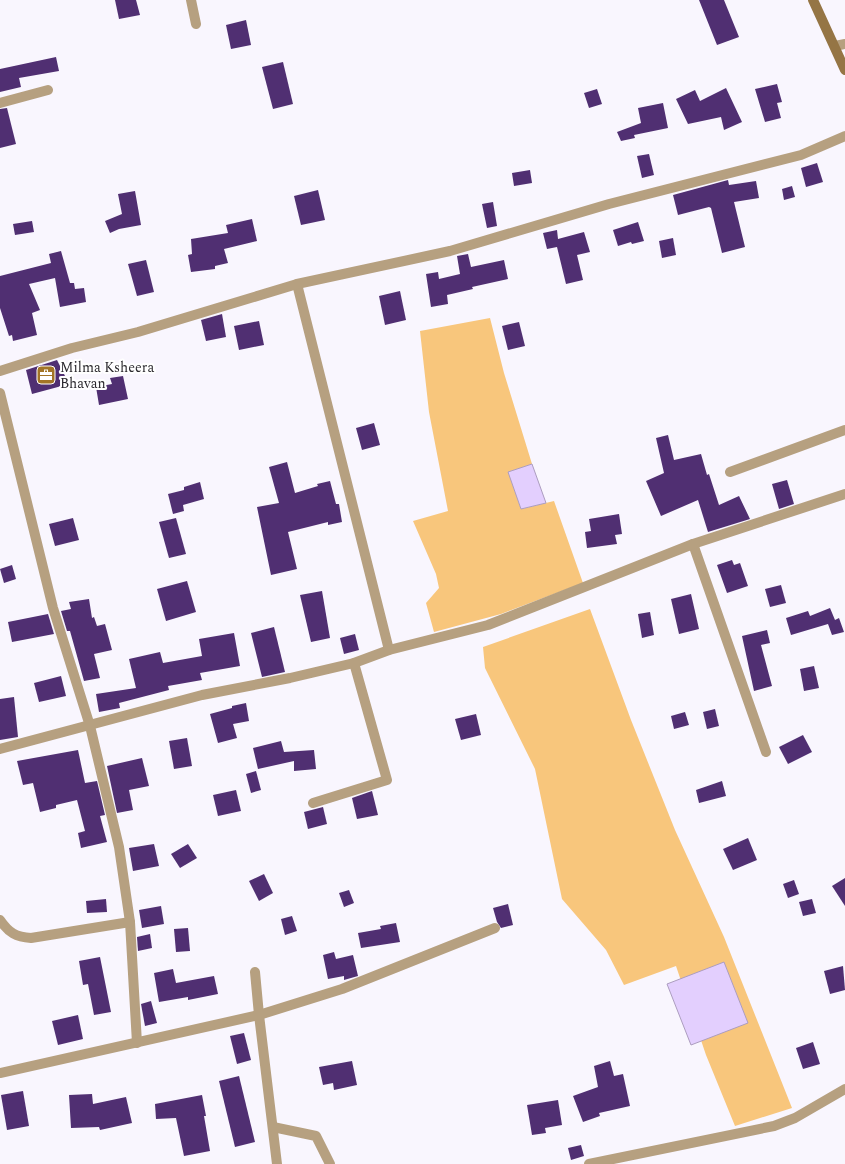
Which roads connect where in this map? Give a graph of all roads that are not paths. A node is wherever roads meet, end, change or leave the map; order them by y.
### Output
1 (191, 0) edge
2 (813, 0) edge
3 (196, 24) dead end
4 (840, 45) edge
5 (845, 70) edge
6 (48, 90) dead end
7 (0, 103) edge
8 (845, 136) edge
9 (297, 284) junction
10 (0, 371) edge
11 (0, 393) edge
12 (845, 430) edge
13 (730, 472) dead end
14 (845, 494) edge
15 (693, 544) junction
16 (389, 650) junction
17 (354, 663) junction
18 (90, 726) junction
19 (0, 749) edge
20 (766, 752) dead end
21 (313, 803) dead end
22 (0, 920) edge
23 (130, 922) junction
24 (495, 928) dead end
25 (255, 972) dead end
26 (259, 1015) junction
27 (136, 1043) junction
28 (0, 1073) edge
29 (845, 1089) edge
30 (845, 1098) edge
31 (828, 1099) junction
32 (273, 1127) junction
33 (277, 1164) edge
34 (330, 1164) edge
35 (589, 1164) edge

1 - 3 street
2 - 4 main road
4 - 5 main road
6 - 7 street
8 - 9 street
9 - 10 street
9 - 16 street
11 - 18 street
12 - 13 street
14 - 15 street
15 - 16 street
15 - 20 street
16 - 17 street
17 - 18 street
17 - 21 street
18 - 19 street
18 - 23 street
22 - 23 street
23 - 27 street
24 - 26 street
25 - 26 street
26 - 27 street
26 - 32 street
27 - 28 street
29 - 31 street
30 - 31 street
31 - 35 street
32 - 33 street
32 - 34 street

